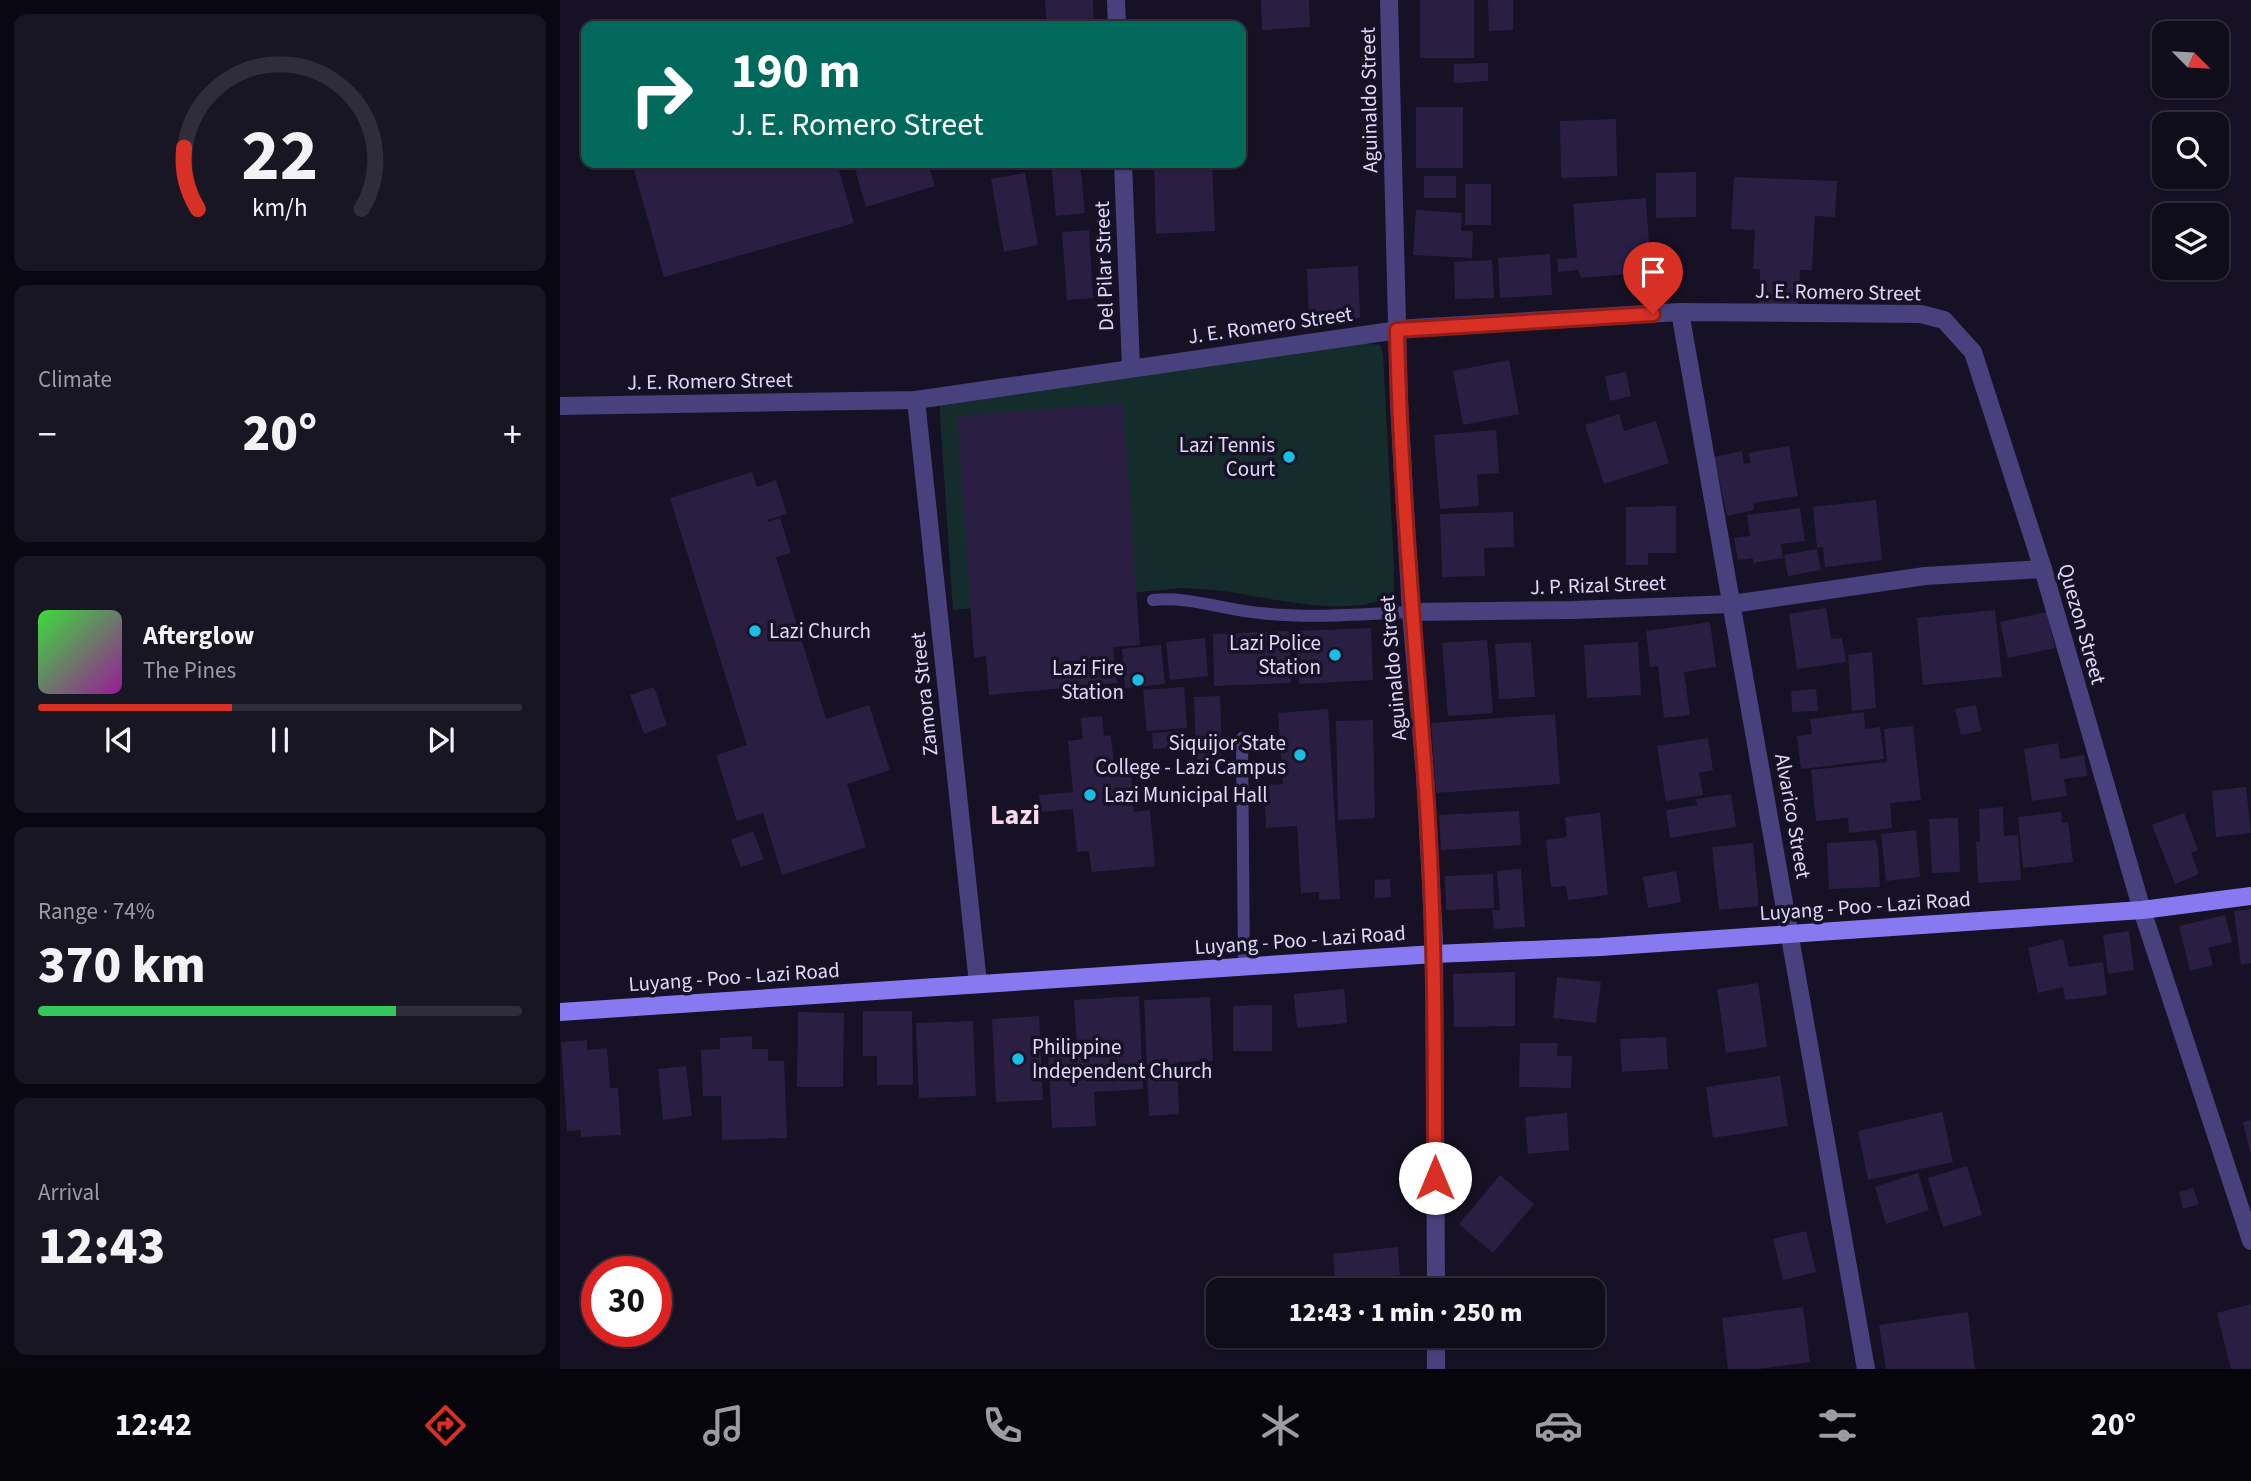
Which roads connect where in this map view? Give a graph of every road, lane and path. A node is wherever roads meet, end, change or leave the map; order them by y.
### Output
1 (1116, 0) edge
2 (1389, 0) edge
3 (1117, 21) edge
4 (1123, 168) edge
5 (1680, 312) junction
6 (1397, 330) junction
7 (1973, 352) joint
8 (1131, 368) junction
9 (916, 400) junction
10 (560, 405) edge
11 (2043, 569) junction
12 (1153, 600) dead end
13 (1732, 604) junction
14 (1411, 612) junction
15 (1242, 738) dead end
16 (2251, 896) edge
17 (2142, 910) junction
18 (1790, 934) junction
19 (1434, 954) junction
20 (1244, 967) junction
21 (978, 983) junction
22 (560, 1012) edge
23 (2251, 1241) edge
24 (1436, 1278) edge
25 (1436, 1348) edge
26 (1436, 1369) edge
27 (1866, 1369) edge

1 - 3 street
2 - 6 street, Aguinaldo Street
4 - 8 street, Del Pilar Street
5 - 6 street, J. E. Romero Street
5 - 7 street, J. E. Romero Street
5 - 13 street, Alvarico Street
6 - 8 street, J. E. Romero Street
6 - 14 street, Aguinaldo Street
7 - 11 street, Quezon Street
8 - 9 street, J. E. Romero Street
9 - 10 street, J. E. Romero Street
9 - 21 street, Zamora Street
11 - 13 street, J. P. Rizal Street
11 - 17 street, Quezon Street
12 - 14 lane, J. P. Rizal Street
13 - 14 street, J. P. Rizal Street
13 - 18 street, Alvarico Street
14 - 19 street, Aguinaldo Street
15 - 20 lane
16 - 17 main road, Luyang - Poo - Lazi Road
17 - 18 main road, Luyang - Poo - Lazi Road
17 - 23 street, Quezon Street
18 - 19 main road, Luyang - Poo - Lazi Road
18 - 27 street, Alvarico Street
19 - 20 main road, Luyang - Poo - Lazi Road
19 - 24 street, Aguinaldo Street
20 - 21 main road, Luyang - Poo - Lazi Road
21 - 22 main road, Luyang - Poo - Lazi Road
25 - 26 street

